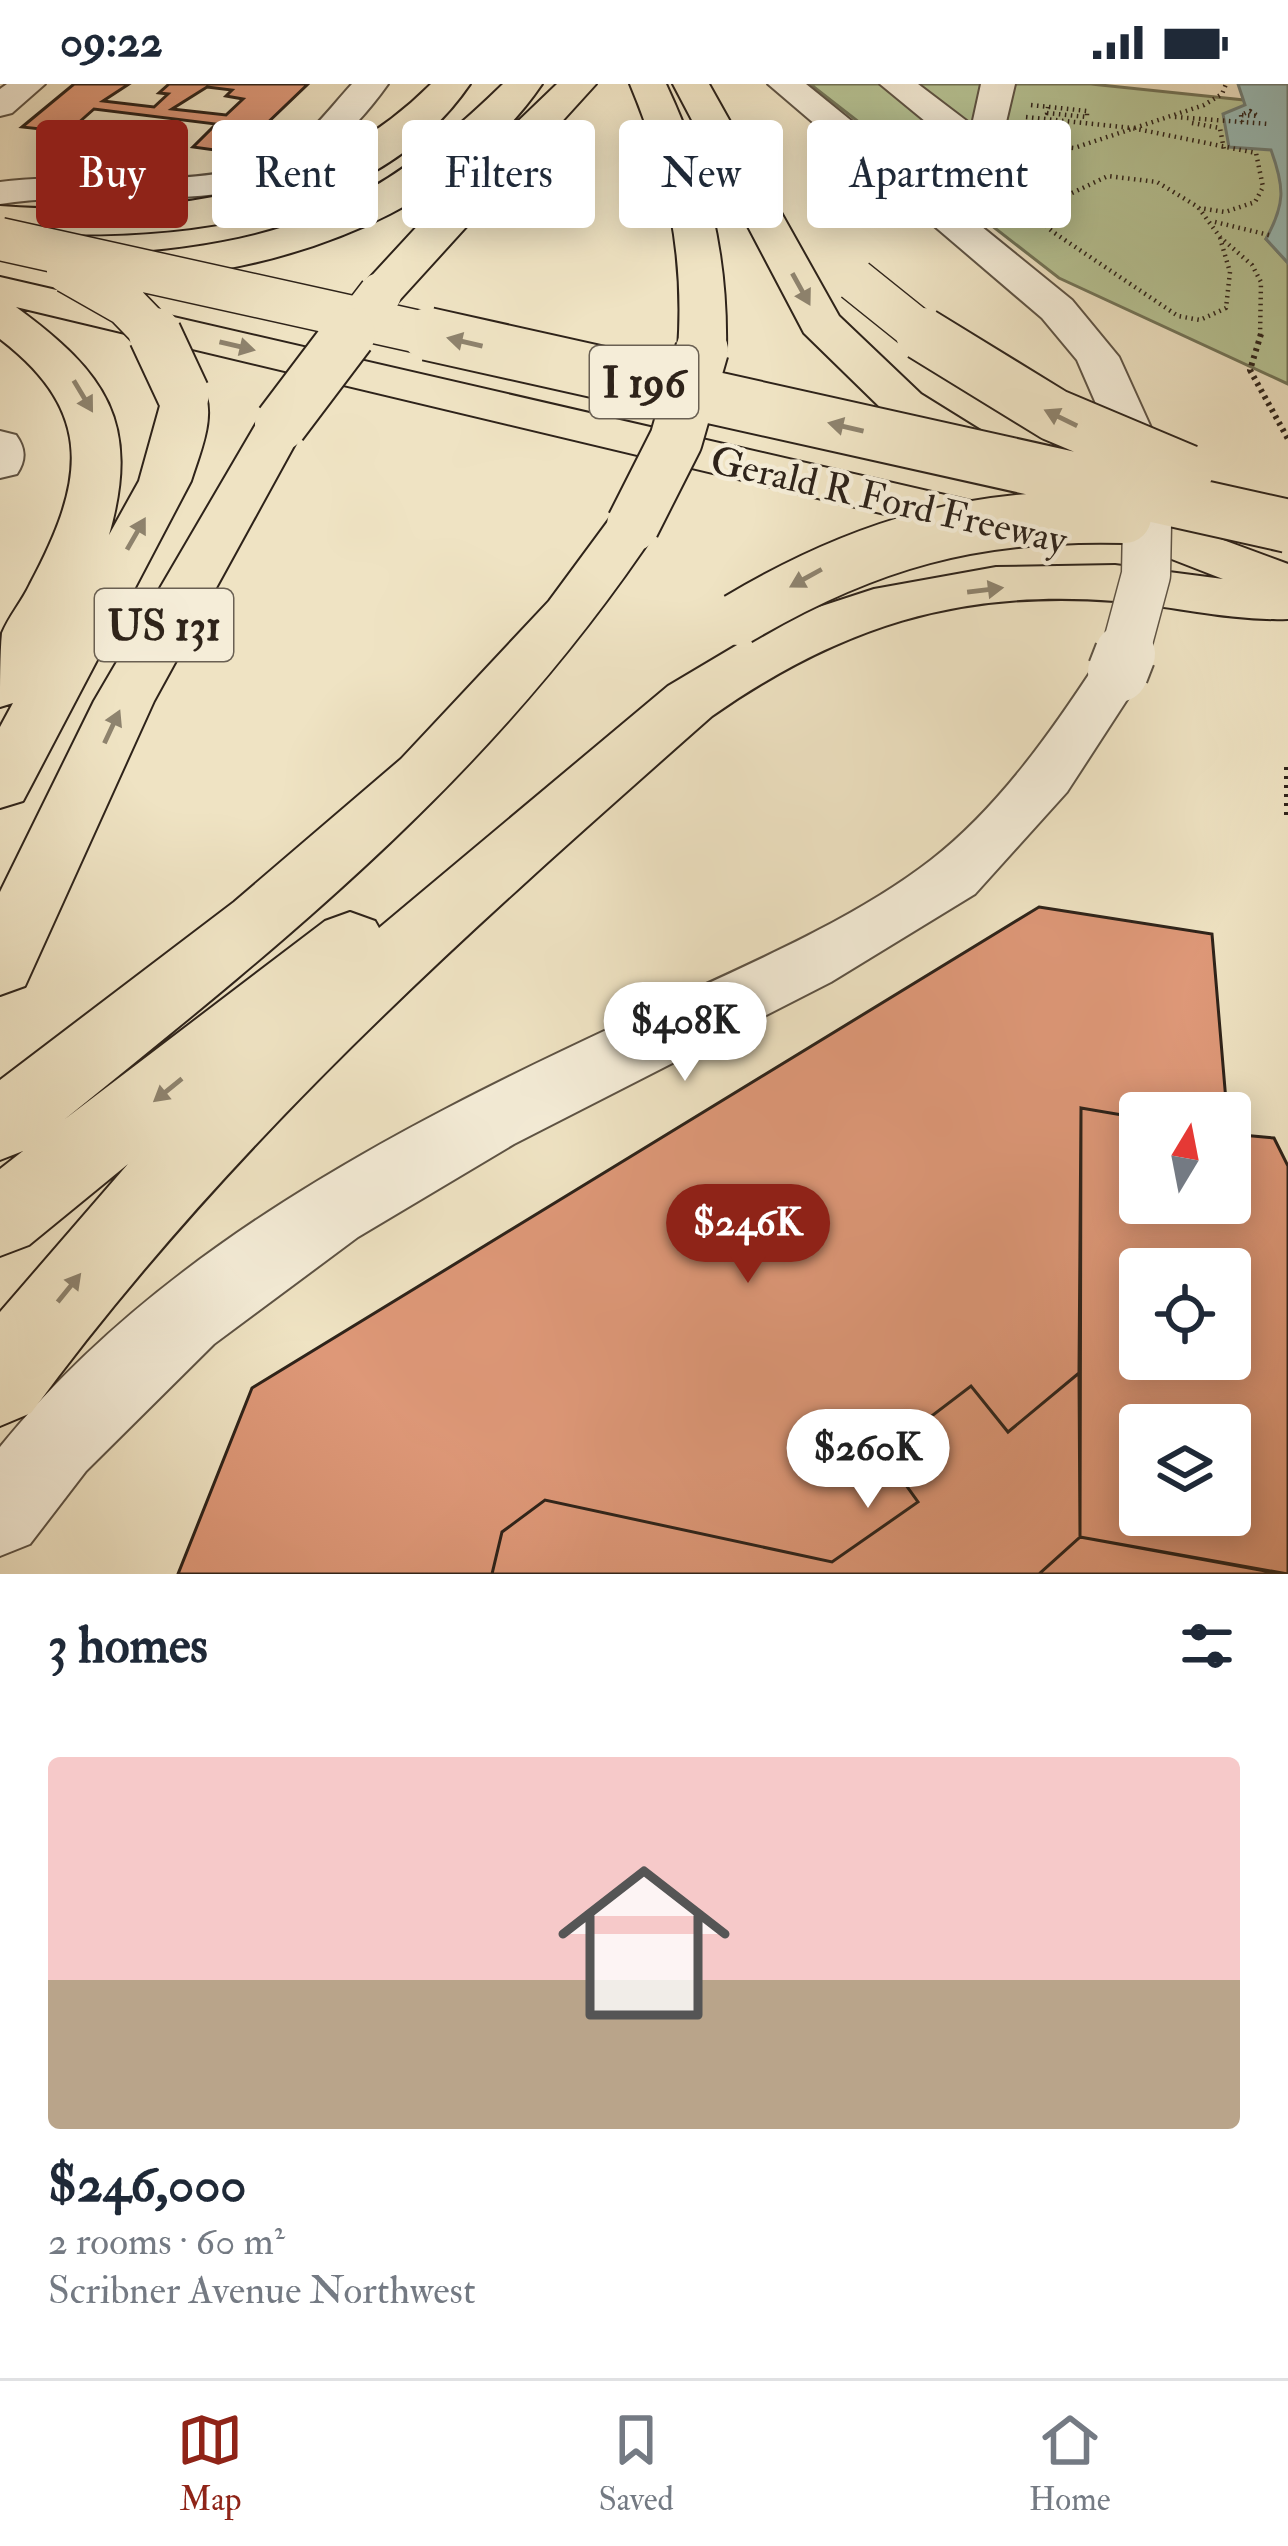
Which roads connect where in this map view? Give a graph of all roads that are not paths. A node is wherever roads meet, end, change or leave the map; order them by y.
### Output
1 (28, 84) edge
2 (371, 84) edge
3 (452, 84) edge
4 (524, 84) edge
5 (578, 84) edge
6 (785, 84) edge
7 (897, 84) edge
8 (998, 84) edge
9 (687, 97) edge
10 (0, 106) edge
11 (0, 193) edge
12 (0, 219) edge
13 (0, 239) edge
14 (0, 249) edge
15 (0, 265) edge
16 (0, 290) edge
17 (0, 317) edge
18 (0, 445) edge
19 (0, 464) edge
20 (1288, 503) edge
21 (1275, 575) edge
22 (0, 686) edge
23 (0, 784) edge
24 (5, 964) edge
25 (157, 1001) junction
26 (0, 1094) edge
27 (0, 1125) edge
28 (0, 1218) edge
29 (0, 1382) edge
30 (0, 1514) edge

1 - 10 street
2 - 11 street
3 - 12 highway
4 - 15 highway
24 -> 5 highway, US 131, bridge
6 - 30 street, bridge
7 - 8 street
20 -> 9 highway, bridge
9 -> 21 highway
9 - 25 highway, bridge
21 -> 13 highway, Gerald R Ford Freeway / I 196, bridge
23 -> 14 highway, bridge
16 -> 21 highway, Gerald R Ford Freeway / I 196
17 -> 22 highway
18 - 19 street
21 -> 28 highway, bridge
29 -> 21 highway
25 - 26 highway
25 - 27 highway

